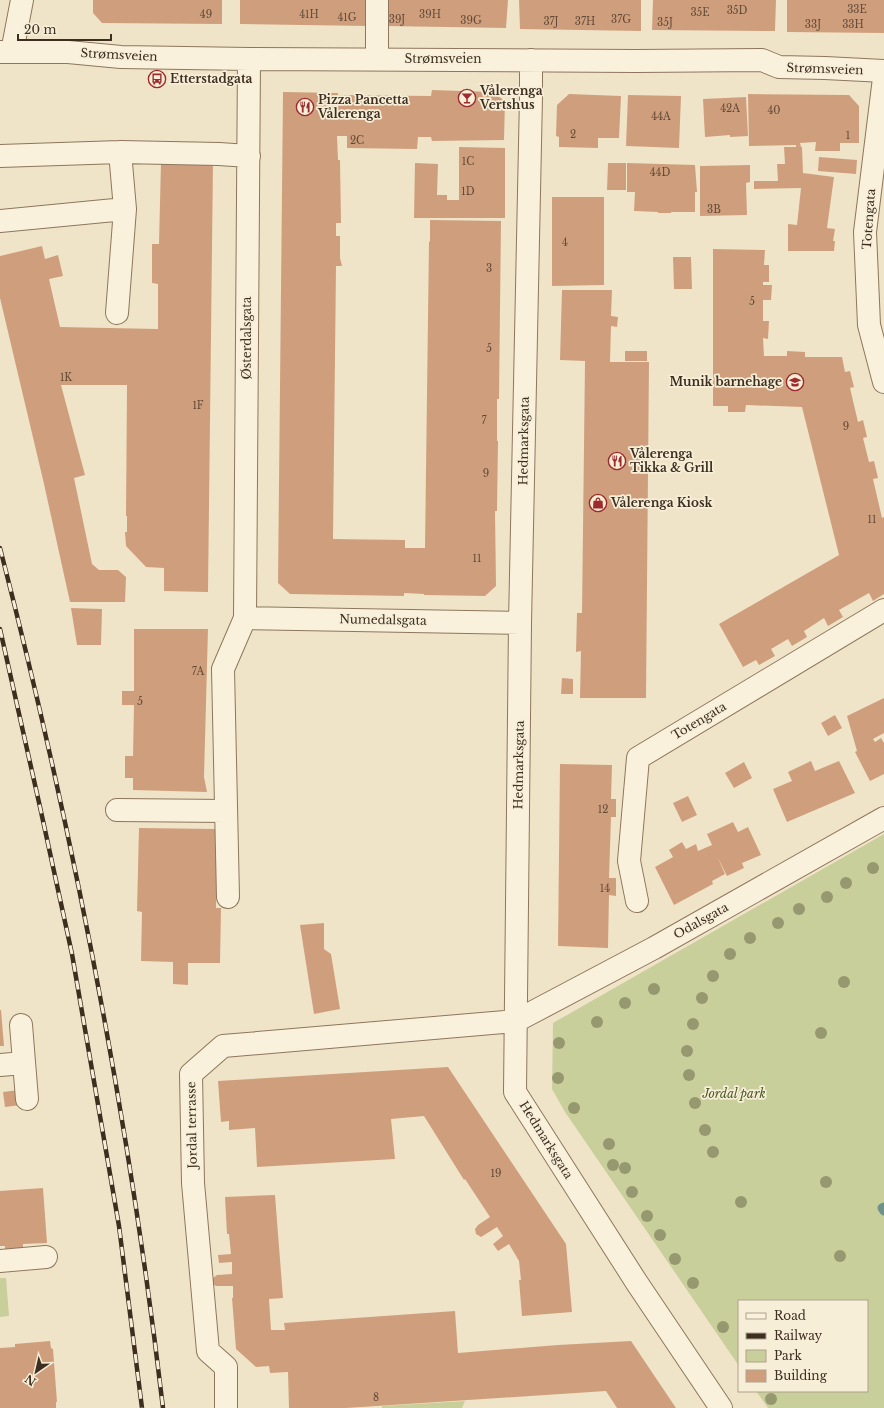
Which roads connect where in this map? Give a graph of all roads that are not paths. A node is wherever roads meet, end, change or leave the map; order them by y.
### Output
1 (22, 0) edge
2 (377, 0) edge
3 (6, 52) edge
4 (249, 59) junction
5 (377, 59) junction
6 (531, 60) junction
7 (884, 71) edge
8 (884, 78) edge
9 (120, 152) junction
10 (0, 156) edge
11 (249, 156) junction
12 (125, 209) junction
13 (0, 221) edge
14 (117, 313) dead end
15 (884, 382) edge
16 (884, 610) edge
17 (245, 618) junction
18 (520, 623) junction
19 (117, 810) dead end
20 (226, 811) junction
21 (884, 818) edge
22 (228, 897) dead end
23 (637, 901) dead end
24 (516, 1021) junction
25 (21, 1025) dead end
26 (24, 1063) junction
27 (0, 1064) edge
28 (27, 1099) dead end
29 (46, 1257) dead end
30 (0, 1261) edge
31 (226, 1408) edge
32 (721, 1408) edge

1 - 3 street
2 - 5 street
3 - 4 street, Strømsveien
4 - 5 street, Strømsveien
4 - 11 street, Østerdalsgata
5 - 6 street, Strømsveien
6 - 7 street, Strømsveien
6 - 18 street, Hedmarksgata
8 - 15 street, Totengata
9 - 10 street
9 - 11 street
9 - 12 street
11 - 17 street, Østerdalsgata
12 - 13 street
12 - 14 street
16 - 23 street, Totengata
17 - 18 street, Numedalsgata
17 - 20 street
18 - 24 street, Hedmarksgata
19 - 20 street
20 - 22 street
21 - 24 street, Odalsgata
24 - 31 street, Jordal terrasse
24 - 32 street, Hedmarksgata
25 - 26 street
26 - 27 street
26 - 28 street
29 - 30 street

